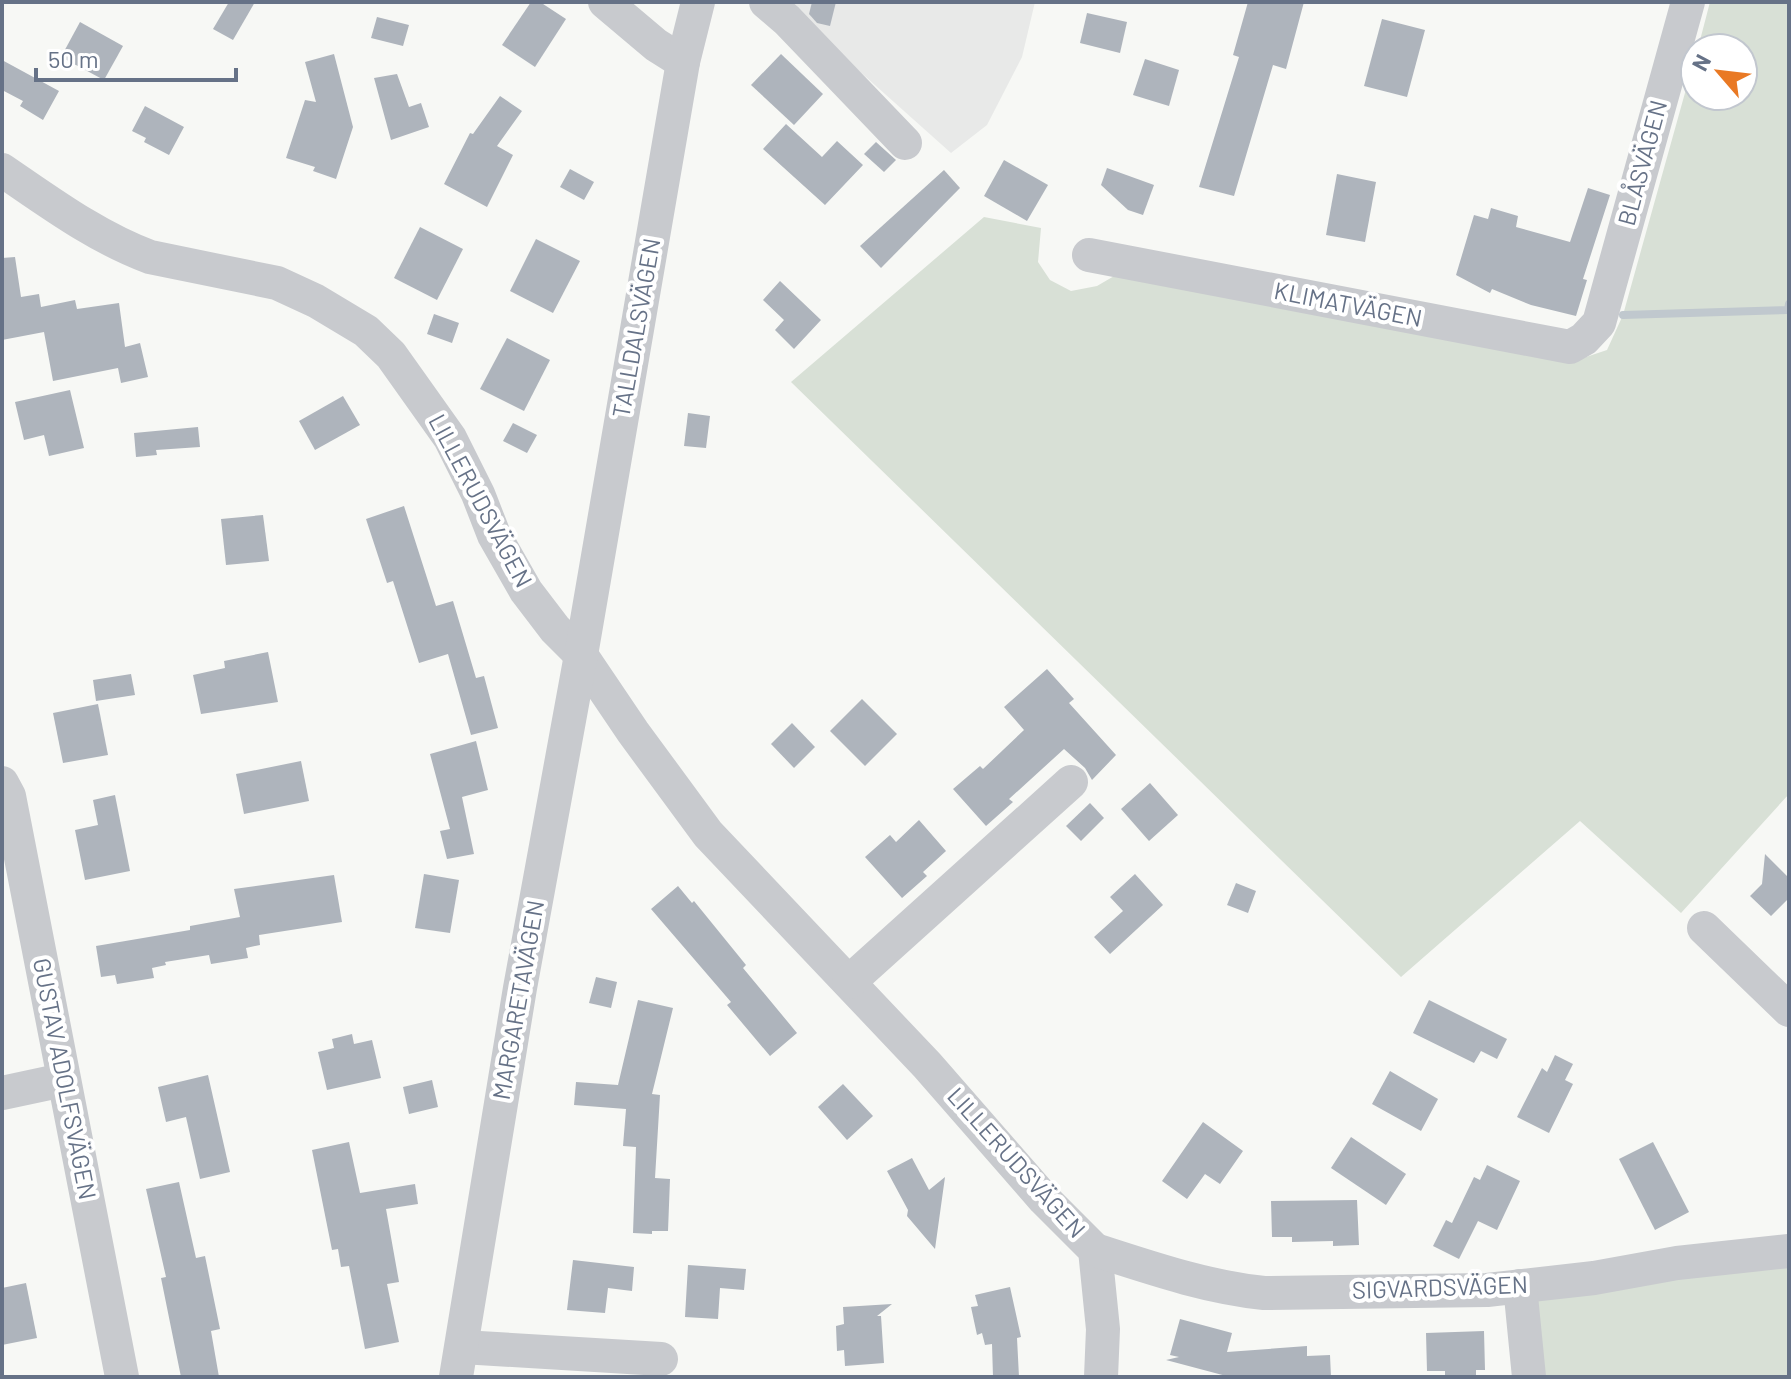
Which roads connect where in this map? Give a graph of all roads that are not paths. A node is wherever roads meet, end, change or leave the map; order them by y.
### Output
1 (605, 2) edge
2 (698, 2) edge
3 (766, 2) edge
4 (1688, 2) edge
5 (683, 62) junction
6 (905, 143) dead end
7 (2, 170) edge
8 (1089, 255) dead end
9 (1599, 323) joint
10 (581, 655) junction
11 (1071, 782) dead end
12 (2, 783) edge
13 (1704, 928) dead end
14 (849, 982) junction
15 (1789, 1010) edge
16 (63, 1080) junction
17 (2, 1093) edge
18 (1095, 1250) junction
19 (1789, 1251) edge
20 (1520, 1286) junction
21 (661, 1359) dead end
22 (459, 1362) edge
23 (122, 1377) edge
24 (1101, 1377) edge
25 (1529, 1377) edge

1 - 5 street
2 - 5 street, TALLDALSVÄGEN
3 - 6 street
4 - 9 street, BLÅSVÄGEN
5 - 10 street, TALLDALSVÄGEN
7 - 10 street, LILLERUDSVÄGEN
8 - 9 street, KLIMATVÄGEN
10 - 14 street, LILLERUDSVÄGEN
10 - 22 street, MARGARETAVÄGEN
11 - 14 street
12 - 16 street, GUSTAV ADOLFSVÄGEN
13 - 15 street
14 - 18 street, LILLERUDSVÄGEN
16 - 17 street
16 - 23 street, GUSTAV ADOLFSVÄGEN
18 - 20 street, SIGVARDSVÄGEN
18 - 24 street, LILLERUDSVÄGEN
19 - 20 street, SIGVARDSVÄGEN
20 - 25 street
21 - 22 street, MARGARETAVÄGEN

